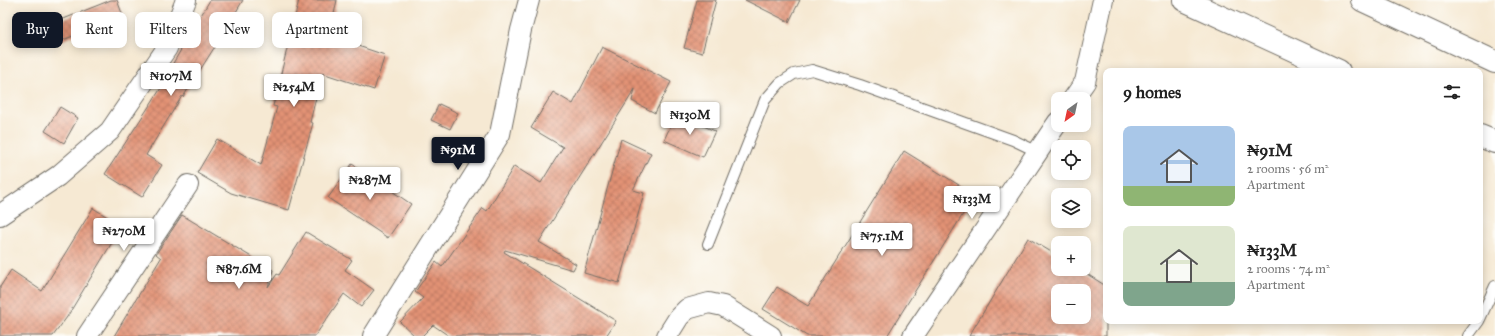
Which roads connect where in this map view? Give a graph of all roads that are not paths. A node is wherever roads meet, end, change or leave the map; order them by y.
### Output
1 (186, 0) edge
2 (529, 0) edge
3 (1103, 0) edge
4 (1184, 0) edge
5 (1362, 0) edge
6 (1495, 62) edge
7 (1332, 68) edge
8 (1078, 92) edge
9 (1051, 132) edge
10 (1483, 137) edge
11 (1495, 142) edge
12 (1038, 152) junction
13 (188, 185) dead end
14 (0, 215) edge
15 (708, 244) dead end
16 (1495, 286) edge
17 (1483, 312) edge
18 (1477, 324) edge
19 (1479, 324) edge
20 (87, 336) edge
21 (373, 336) edge
22 (667, 336) edge
23 (771, 336) edge
24 (913, 336) edge
25 (1468, 336) edge
26 (1478, 336) edge

1 - 14 street
2 - 21 street
3 - 8 street
4 - 7 highway
5 - 6 highway
9 - 12 street
10 - 11 highway
12 - 15 lane
12 - 24 street
13 - 20 street
16 - 17 lane
18 - 25 lane
19 - 26 lane
22 - 23 street

